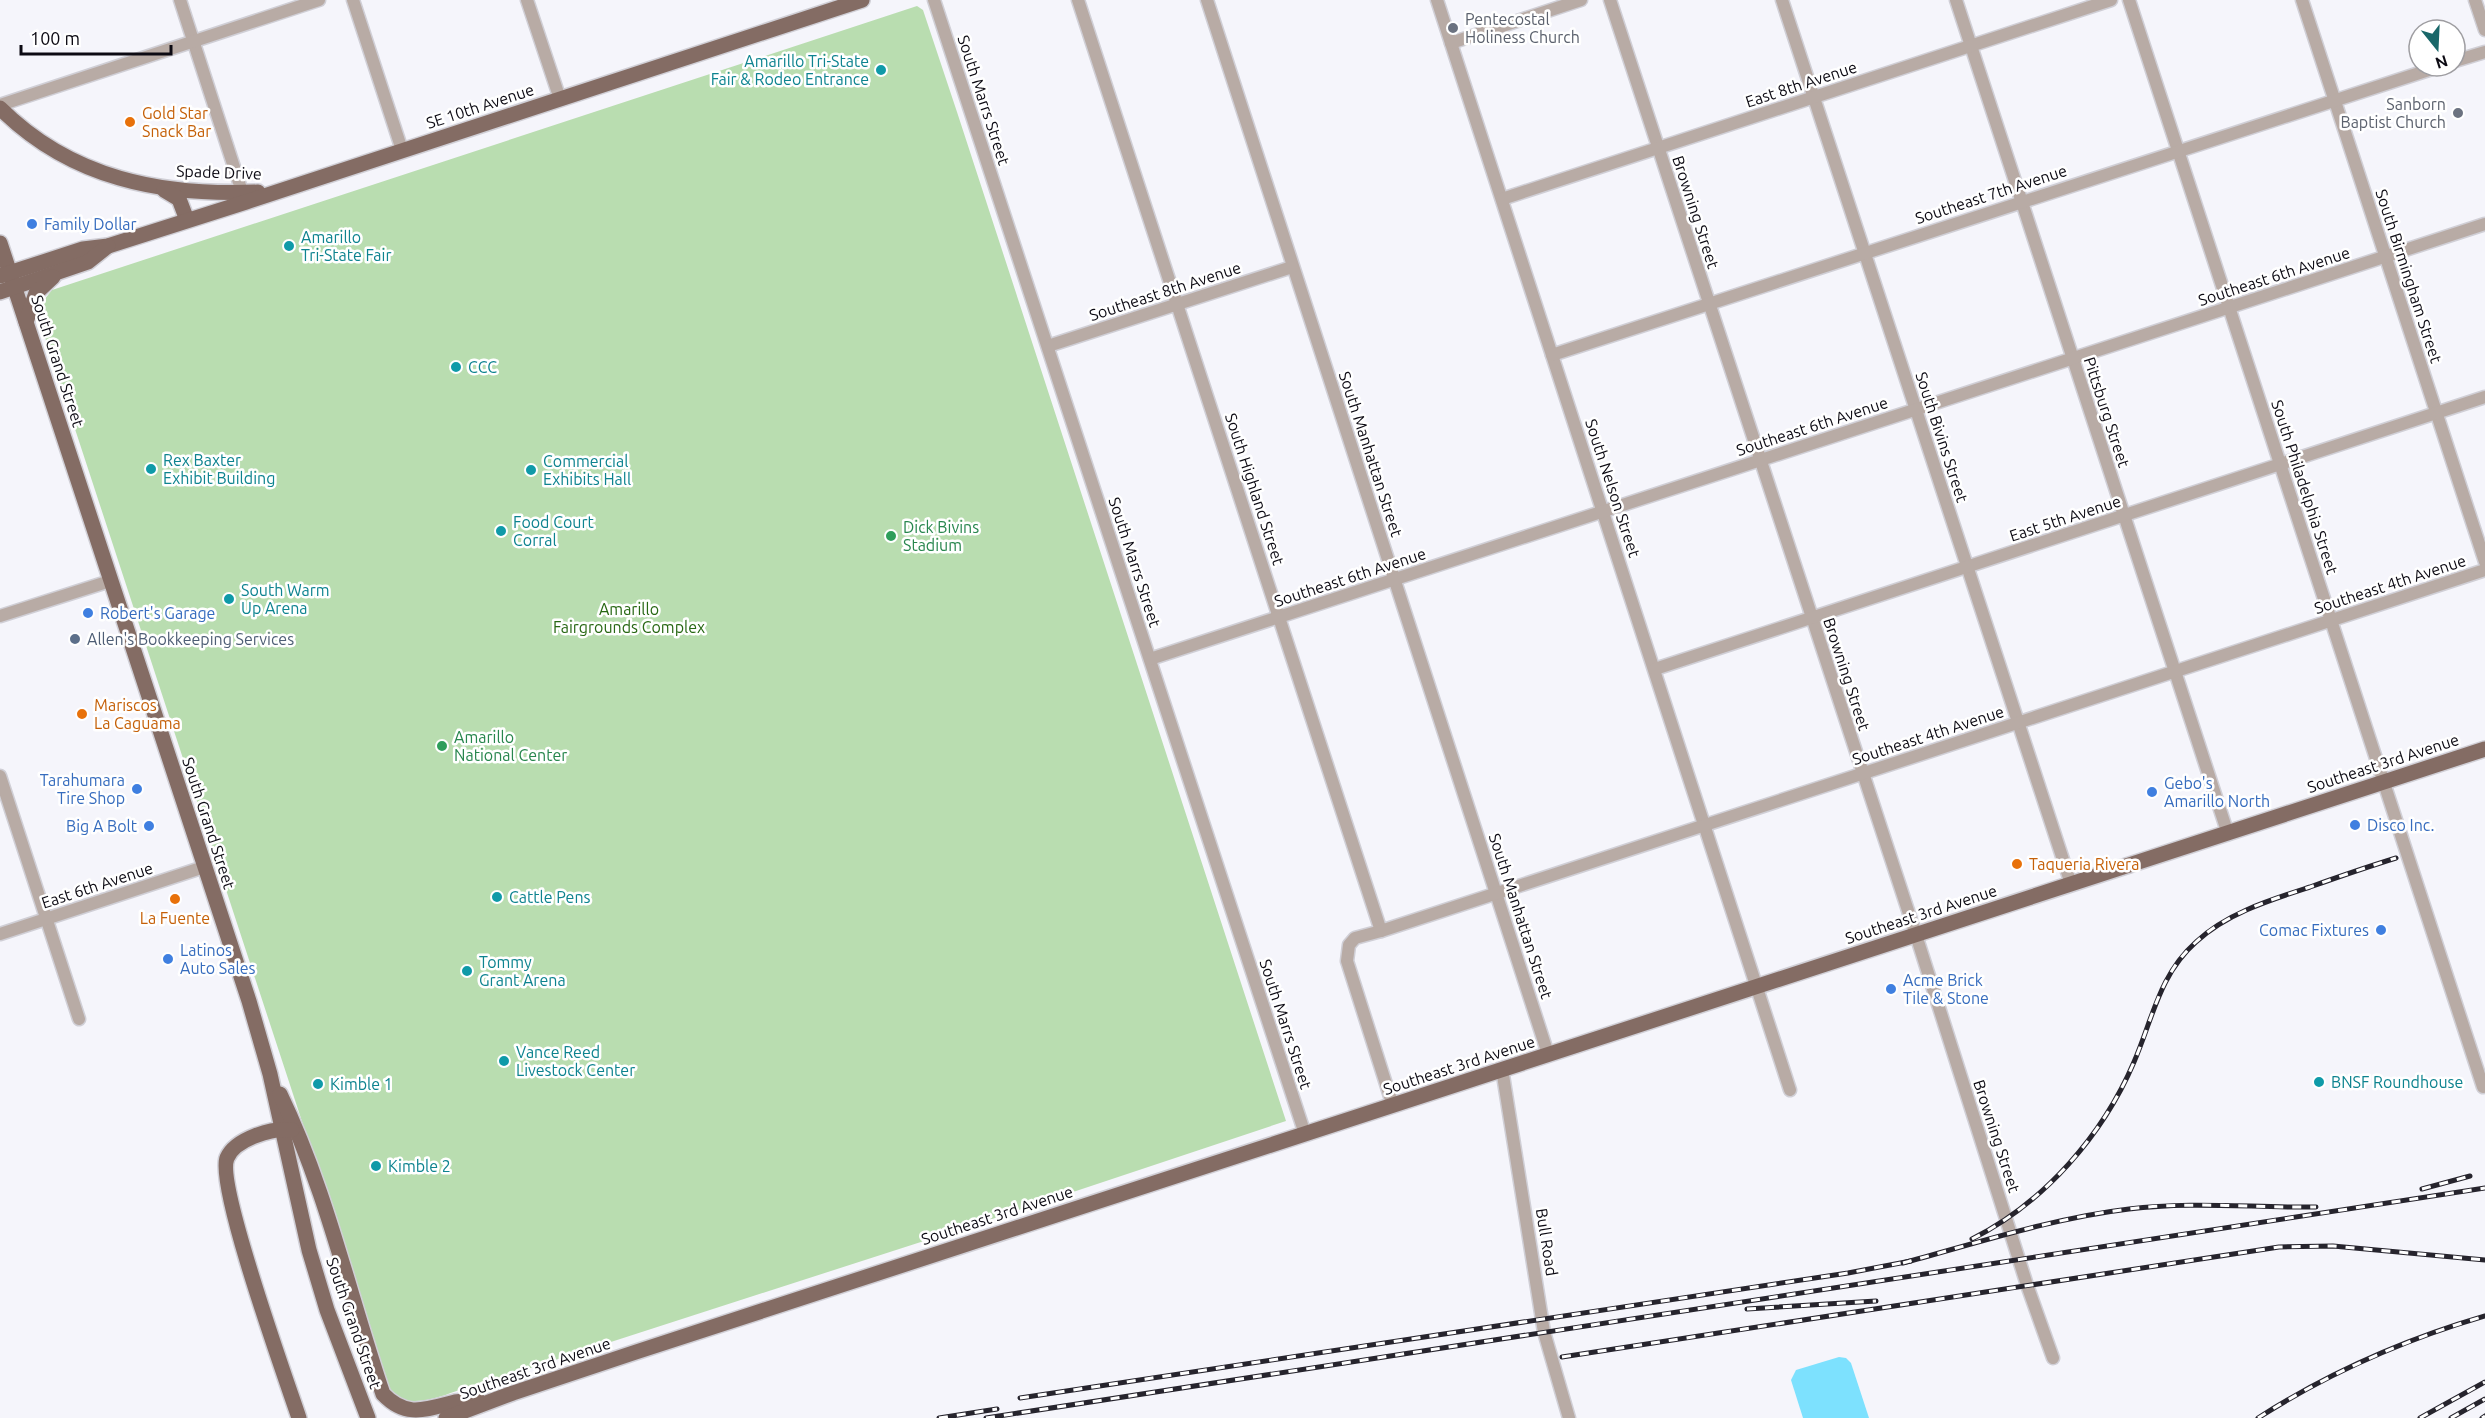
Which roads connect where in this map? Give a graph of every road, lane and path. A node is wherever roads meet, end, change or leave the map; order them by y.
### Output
1 (180, 0) edge
2 (319, 0) edge
3 (353, 0) edge
4 (527, 0) edge
5 (862, 0) edge
6 (934, 0) edge
7 (1078, 0) edge
8 (1207, 0) edge
9 (1437, 0) edge
10 (1581, 0) edge
11 (1610, 0) edge
12 (1782, 0) edge
13 (1956, 0) edge
14 (2111, 0) edge
15 (2129, 0) edge
16 (2302, 0) edge
17 (2475, 0) edge
18 (2485, 30) edge
19 (193, 42) junction
20 (1451, 43) junction
21 (1971, 46) junction
22 (2485, 52) edge
23 (2467, 57) edge
24 (2407, 77) edge
25 (1814, 97) junction
26 (560, 99) junction
27 (2335, 100) junction
28 (0, 107) edge
29 (1658, 148) junction
30 (402, 150) junction
31 (2178, 151) junction
32 (161, 189) junction
33 (276, 192) joint
34 (244, 197) junction
35 (1502, 199) junction
36 (2022, 201) junction
37 (187, 220) junction
38 (2485, 224) edge
39 (0, 243) edge
40 (108, 246) junction
41 (1866, 253) junction
42 (2386, 256) junction
43 (1292, 267) junction
44 (63, 270) junction
45 (6, 282) edge
46 (1708, 304) junction
47 (1178, 305) junction
48 (2229, 308) junction
49 (26, 322) junction
50 (1048, 346) junction
51 (1552, 355) junction
52 (2072, 358) junction
53 (2485, 397) edge
54 (1916, 410) junction
55 (2437, 413) junction
56 (1760, 460) junction
57 (2281, 464) junction
58 (1604, 512) junction
59 (2124, 516) junction
60 (2485, 562) edge
61 (1967, 566) junction
62 (2485, 570) edge
63 (1395, 580) junction
64 (110, 581) junction
65 (0, 616) edge
66 (1280, 617) junction
67 (1811, 617) junction
68 (2331, 621) junction
69 (1150, 659) junction
70 (1655, 669) junction
71 (2175, 672) junction
72 (2018, 723) junction
73 (2485, 749) edge
74 (1862, 774) junction
75 (0, 776) edge
76 (2384, 782) junction
77 (1705, 825) junction
78 (2228, 834) junction
79 (204, 867) junction
80 (2071, 884) junction
81 (1497, 894) junction
82 (47, 919) junction
83 (1381, 931) junction
84 (0, 934) edge
85 (1916, 935) junction
86 (1756, 987) junction
87 (79, 1019) dead end
88 (1548, 1054) junction
89 (1502, 1069) junction
90 (270, 1074) junction
91 (2483, 1087) dead end
92 (1790, 1090) dead end
93 (1393, 1106) junction
94 (281, 1129) junction
95 (1305, 1134) junction
96 (300, 1135) junction
97 (2053, 1358) dead end
98 (496, 1399) junction
99 (299, 1418) edge
100 (368, 1418) edge
101 (446, 1418) edge
102 (1569, 1418) edge

1 - 19 street
2 - 19 street
3 - 30 street
4 - 26 street
5 - 26 main road, SE 10th Avenue
6 - 50 street, South Marrs Street
7 - 47 street, South Highland Street
8 - 43 street, South Manhattan Street
9 - 20 street, South Nelson Street
10 - 20 street
11 - 29 street, Browning Street
12 - 25 street, South Bivins Street
13 - 21 street, Pittsburg Street
14 - 21 street, East 8th Avenue
15 - 31 street, South Philadelphia Street
16 - 27 street, South Birmingham Street
17 - 18 street
19 - 28 street
19 - 34 street
20 - 35 street, South Nelson Street
21 - 25 street, East 8th Avenue
21 - 36 street, Pittsburg Street
22 - 23 street
24 - 27 street, Southeast 7th Avenue
25 - 29 street, East 8th Avenue
25 - 41 street, South Bivins Street
26 - 30 main road, SE 10th Avenue
27 - 31 street, Southeast 7th Avenue
27 - 42 street, South Birmingham Street
28 - 32 main road, Spade Drive
29 - 35 street, East 8th Avenue
29 - 46 street, Browning Street
30 - 33 main road, SE 10th Avenue
31 - 36 street, Southeast 7th Avenue
31 - 48 street, South Philadelphia Street
32 - 34 main road, Spade Drive
32 - 37 main road, Spade Drive
33 - 34 main road, Spade Drive
34 - 37 main road
35 - 51 street, South Nelson Street
36 - 41 street, Southeast 7th Avenue
36 - 52 street, Pittsburg Street
37 - 40 main road
38 - 42 street, Southeast 6th Avenue
39 - 45 main road, South Grand Street
40 - 44 main road
40 - 45 main road
41 - 46 street, Southeast 7th Avenue
41 - 54 street, South Bivins Street
42 - 48 street, Southeast 6th Avenue
42 - 55 street, South Birmingham Street
43 - 47 street, Southeast 8th Avenue
43 - 63 street, South Manhattan Street
44 - 45 main road
44 - 49 main road
45 - 49 main road, South Grand Street
46 - 51 street, Southeast 7th Avenue
46 - 56 street, Browning Street
47 - 50 street, Southeast 8th Avenue
47 - 66 street, South Highland Street
48 - 52 street, Southeast 6th Avenue
48 - 57 street, South Philadelphia Street
49 - 64 main road, South Grand Street
50 - 69 street, South Marrs Street
51 - 58 street, South Nelson Street
52 - 54 street, Southeast 6th Avenue
52 - 59 street, Pittsburg Street
53 - 55 street, East 5th Avenue
54 - 56 street, Southeast 6th Avenue
54 - 61 street, South Bivins Street
55 - 57 street, East 5th Avenue
55 - 60 street, South Birmingham Street
56 - 58 street, Southeast 6th Avenue
56 - 67 street, Browning Street
57 - 59 street, East 5th Avenue
57 - 68 street, South Philadelphia Street
58 - 63 street, Southeast 6th Avenue
58 - 70 street, South Nelson Street
59 - 61 street, East 5th Avenue
59 - 71 street, Pittsburg Street
61 - 67 street, East 5th Avenue
61 - 72 street, South Bivins Street
62 - 68 street, Southeast 4th Avenue
63 - 66 street, Southeast 6th Avenue
63 - 81 street, South Manhattan Street
64 - 65 street
64 - 79 main road, South Grand Street
66 - 69 street, Southeast 6th Avenue
66 - 83 street, South Highland Street
67 - 70 street, East 5th Avenue
67 - 74 street, Browning Street
68 - 71 street, Southeast 4th Avenue
68 - 76 street, South Philadelphia Street
69 - 95 street, South Marrs Street
70 - 77 street, South Nelson Street
71 - 72 street, Southeast 4th Avenue
71 - 78 street, Pittsburg Street
72 - 74 street, Southeast 4th Avenue
72 - 80 street, South Bivins Street
73 - 76 main road, Southeast 3rd Avenue
74 - 77 street, Southeast 4th Avenue
74 - 85 street, Browning Street
75 - 82 street
76 - 78 main road, Southeast 3rd Avenue
76 - 91 street, South Philadelphia Street
77 - 81 street, Southeast 4th Avenue
77 - 86 street, South Nelson Street
78 - 80 main road, Southeast 3rd Avenue
79 - 82 street, East 6th Avenue
79 - 90 main road, South Grand Street
80 - 85 main road, Southeast 3rd Avenue
81 - 83 street, Southeast 4th Avenue
81 - 88 street, South Manhattan Street
82 - 84 street, East 6th Avenue
82 - 87 street
83 - 93 street
85 - 86 main road, Southeast 3rd Avenue
85 - 97 street, Browning Street
86 - 88 main road, Southeast 3rd Avenue
86 - 92 street, South Nelson Street
88 - 89 main road, Southeast 3rd Avenue
89 - 93 main road, Southeast 3rd Avenue
89 - 102 street, Bull Road
90 - 94 main road, South Grand Street
90 - 96 main road
93 - 95 main road, Southeast 3rd Avenue
94 - 96 main road
94 - 99 main road
94 - 100 main road, South Grand Street
95 - 98 main road, Southeast 3rd Avenue
96 - 98 main road
98 - 101 main road, Southeast 3rd Avenue

